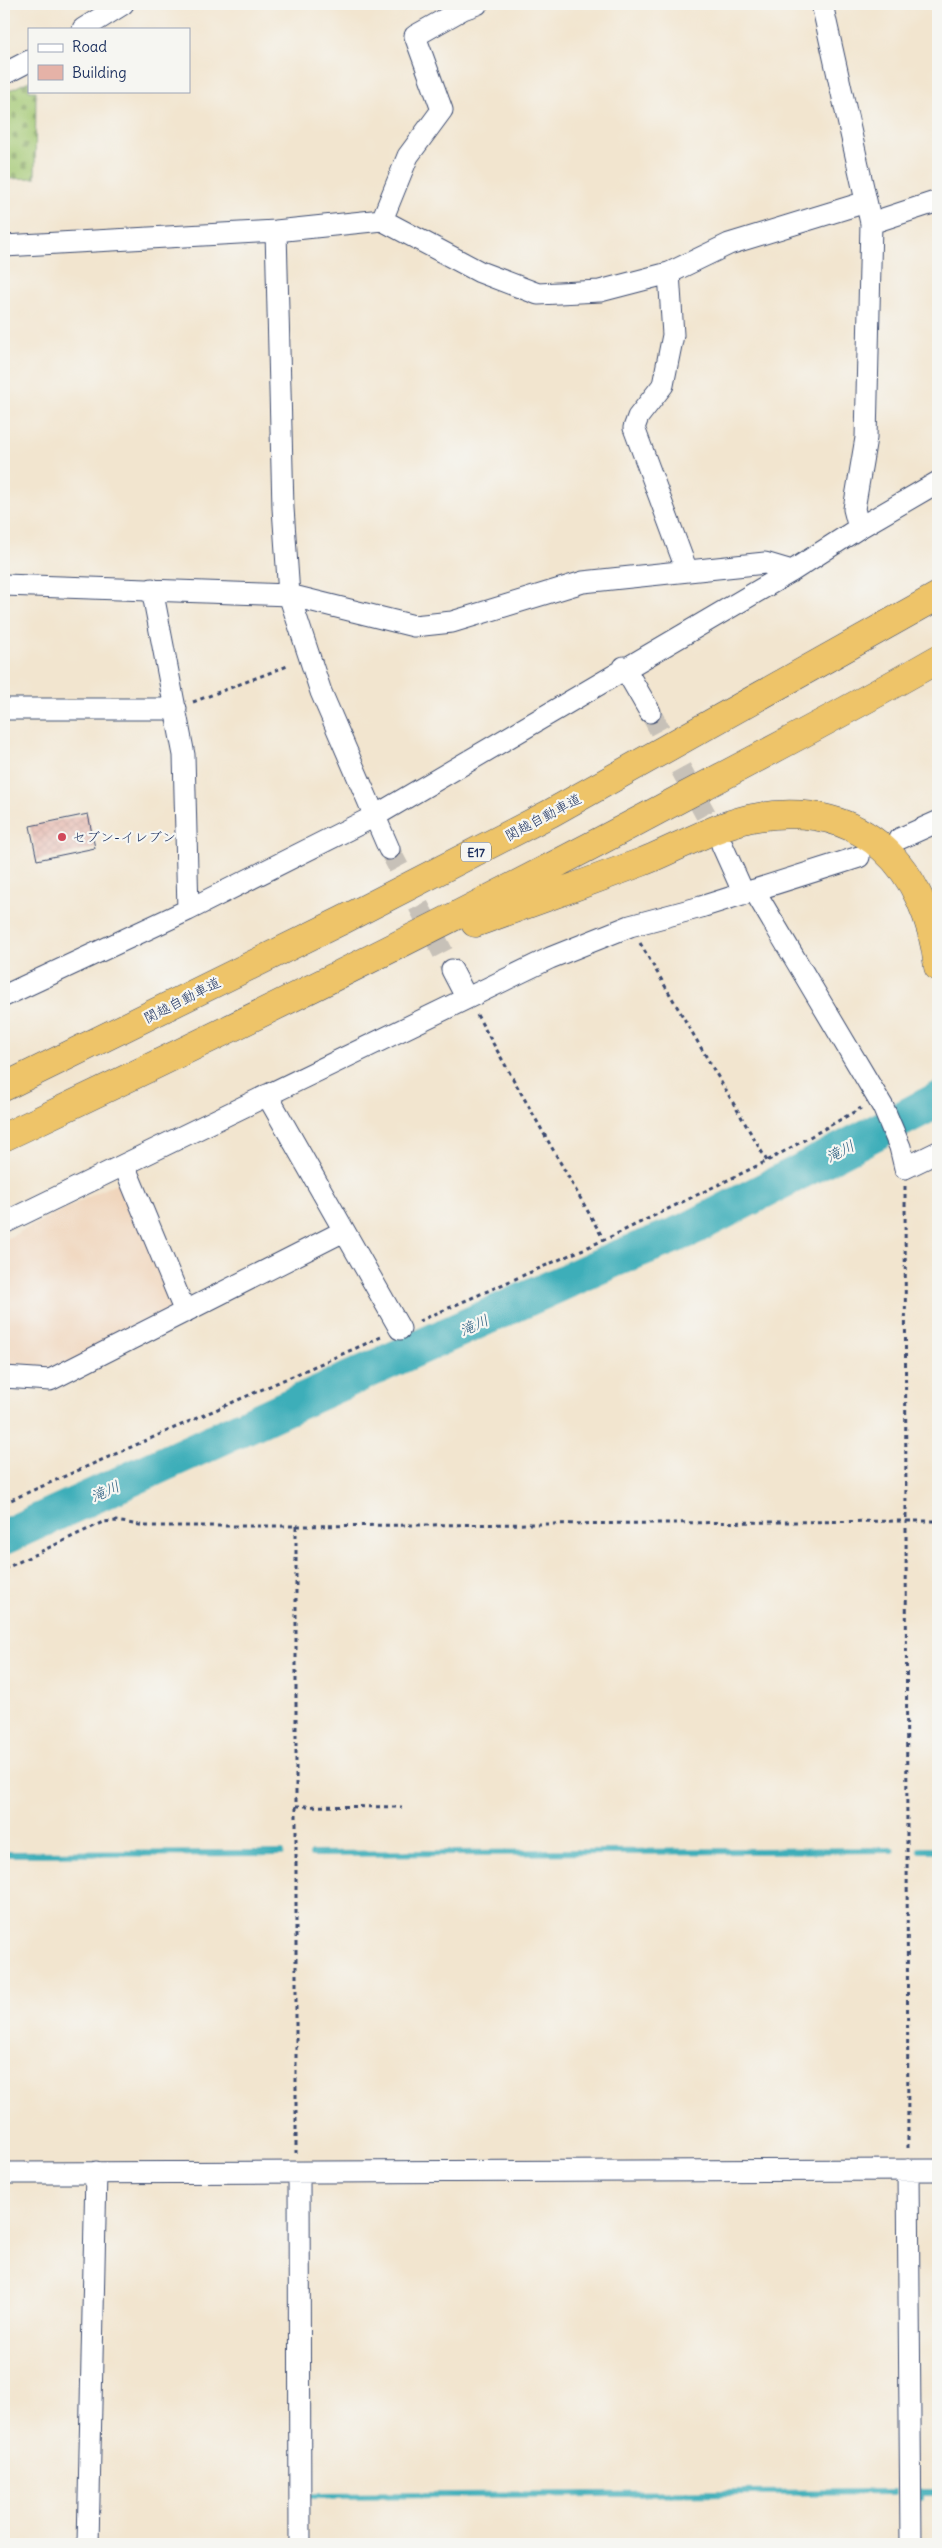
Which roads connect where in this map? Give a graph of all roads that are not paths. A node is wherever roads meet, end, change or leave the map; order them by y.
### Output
1 (123, 4) edge
2 (822, 4) edge
3 (468, 5) edge
4 (85, 28) edge
5 (28, 62) edge
6 (4, 74) edge
7 (938, 201) edge
8 (869, 212) junction
9 (382, 220) junction
10 (276, 231) junction
11 (4, 246) edge
12 (669, 273) junction
13 (938, 482) edge
14 (859, 528) junction
15 (687, 571) junction
16 (792, 571) junction
17 (4, 585) edge
18 (152, 589) junction
19 (289, 595) junction
20 (938, 596) edge
21 (938, 659) edge
22 (624, 668) junction
23 (4, 709) edge
24 (176, 709) junction
25 (650, 712) tunnel mouth
26 (375, 816) junction
27 (937, 822) dead end
28 (898, 839) dead end
29 (722, 845) tunnel mouth
30 (389, 849) tunnel mouth
31 (859, 857) dead end
32 (749, 892) junction
33 (188, 910) junction
34 (363, 965) junction
35 (938, 967) edge
36 (452, 970) tunnel mouth
37 (4, 996) edge
38 (466, 997) junction
39 (4, 1087) edge
40 (267, 1095) junction
41 (4, 1137) edge
42 (938, 1152) edge
43 (124, 1165) junction
44 (4, 1223) edge
45 (344, 1231) junction
46 (185, 1312) junction
47 (400, 1329) road end
48 (4, 1377) edge
49 (908, 2170) junction
50 (938, 2170) edge
51 (96, 2172) junction
52 (4, 2173) edge
53 (299, 2173) junction
54 (88, 2544) edge
55 (300, 2544) edge
56 (911, 2544) edge

1 - 4 street
2 - 8 street
3 - 9 street
5 - 6 street
7 - 8 street
8 - 12 street
8 - 14 street
9 - 10 street
9 - 12 street
10 - 11 street
10 - 19 street
12 - 15 street
13 - 14 street
14 - 16 street
15 - 16 street
15 - 19 street
16 - 22 street
17 - 18 street
18 - 19 street
18 - 24 street
19 - 26 street
20 - 39 highway, 関越自動車道 / E17
21 - 34 highway
22 - 25 street
22 - 26 street
23 - 24 street
24 - 33 street
26 - 30 street
26 - 33 street
27 - 28 street
29 - 32 street
31 - 32 street
32 - 38 street
32 - 42 street
33 - 37 street
34 - 35 highway
34 - 41 highway
36 - 38 street
38 - 40 street
40 - 43 street
40 - 45 street
43 - 44 street
43 - 46 street
45 - 46 street
45 - 47 street
46 - 48 street
49 - 50 street
49 - 53 street
49 - 56 street
51 - 52 street
51 - 53 street
51 - 54 street
53 - 55 street

